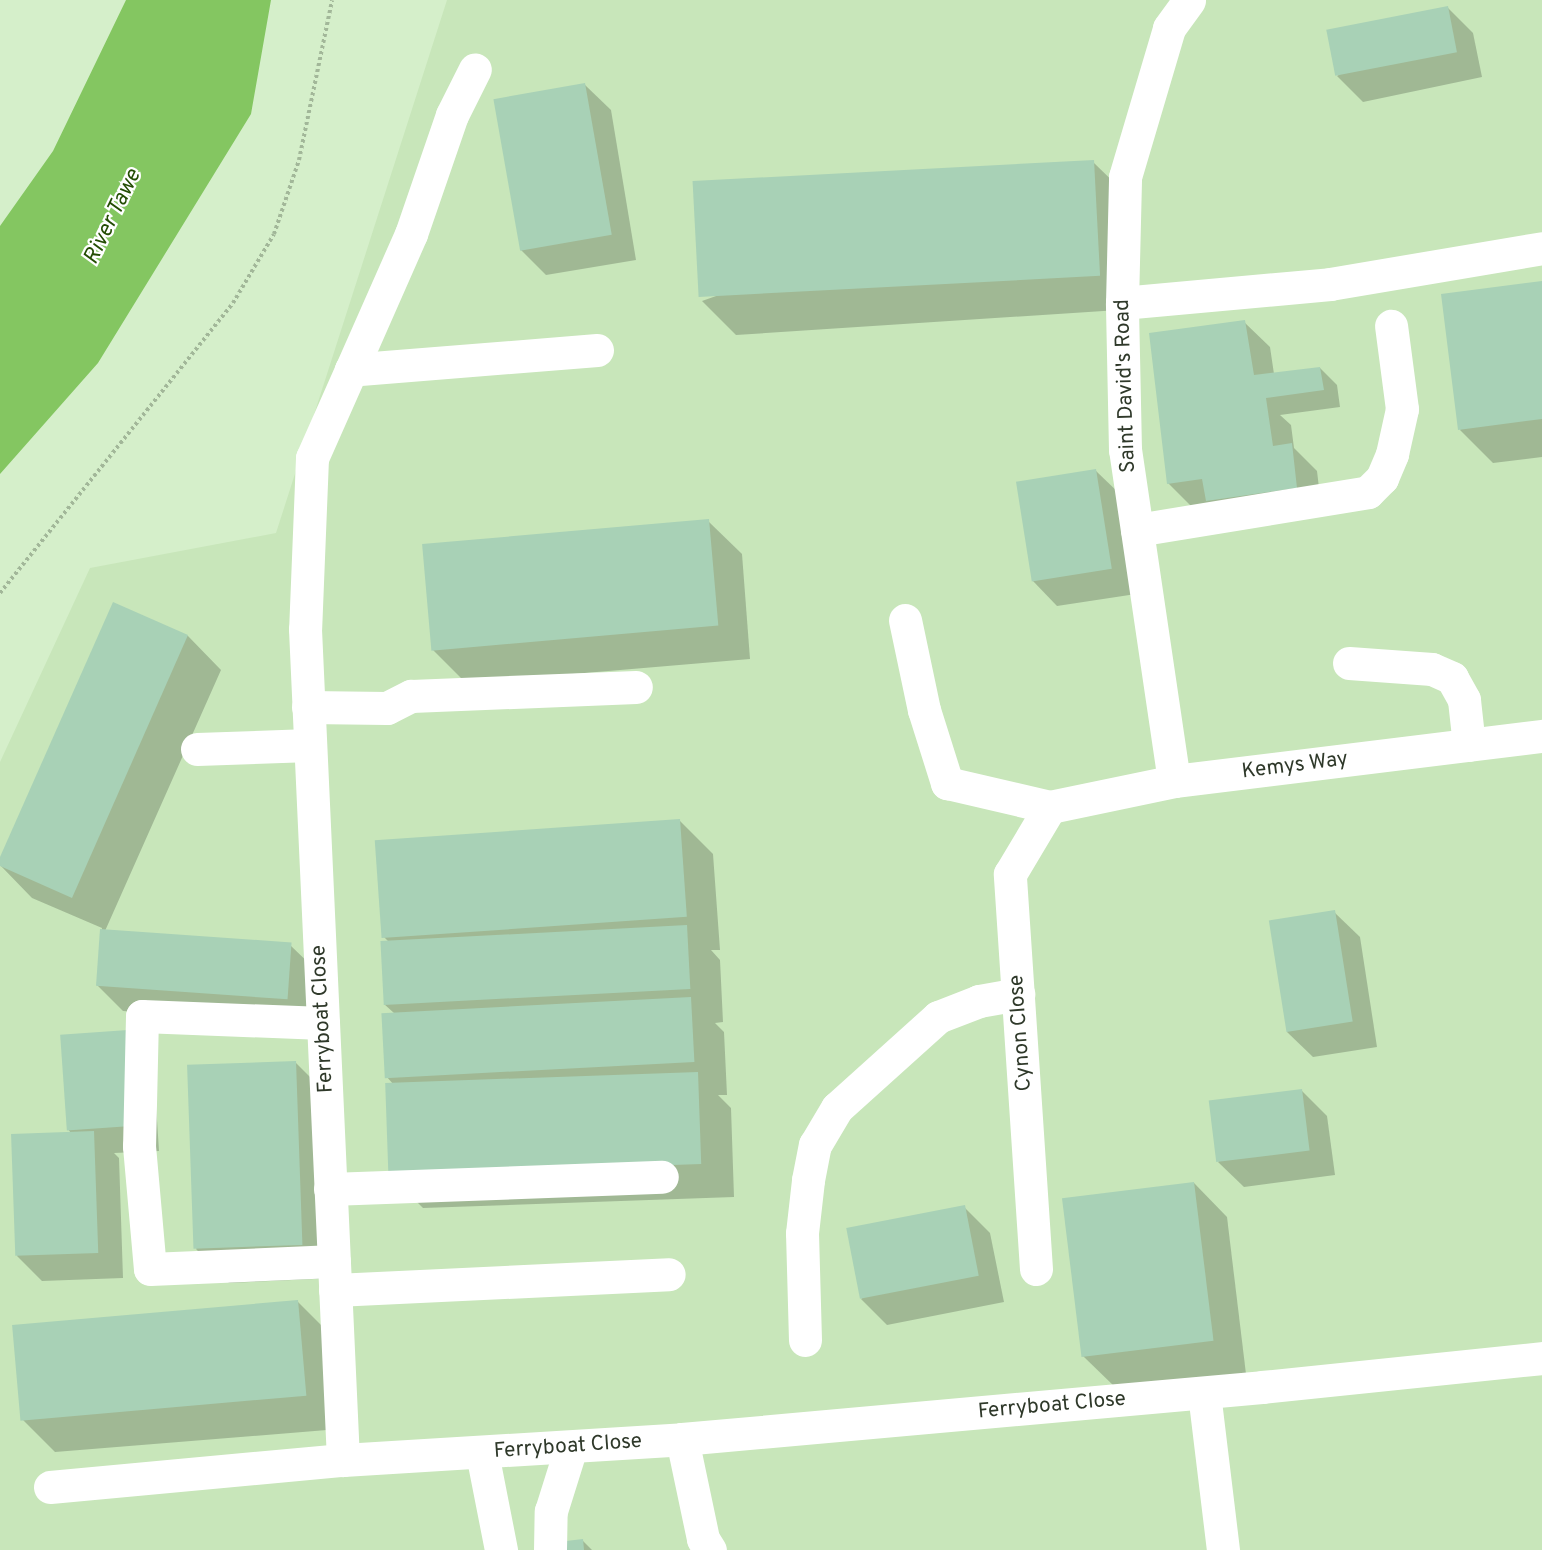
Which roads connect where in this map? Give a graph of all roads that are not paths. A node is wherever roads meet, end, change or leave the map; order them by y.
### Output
1 (1189, 0) edge
2 (475, 69) dead end
3 (1538, 249) edge
4 (1122, 303) junction
5 (1391, 326) dead end
6 (597, 350) dead end
7 (351, 370) junction
8 (1137, 530) junction
9 (905, 620) dead end
10 (1349, 663) dead end
11 (636, 687) dead end
12 (308, 707) junction
13 (1542, 736) edge
14 (310, 745) junction
15 (1469, 745) junction
16 (197, 749) dead end
17 (1174, 781) junction
18 (1050, 807) junction
19 (1018, 994) junction
20 (323, 1023) junction
21 (662, 1177) dead end
22 (330, 1189) junction
23 (1036, 1269) dead end
24 (669, 1274) dead end
25 (334, 1275) junction
26 (804, 1340) dead end
27 (1542, 1358) edge
28 (1204, 1393) junction
29 (682, 1439) junction
30 (571, 1447) junction
31 (482, 1453) junction
32 (343, 1460) junction
33 (50, 1487) dead end
34 (501, 1550) edge
35 (550, 1550) edge
36 (692, 1550) edge
37 (710, 1550) edge
38 (1223, 1550) edge

1 - 4 street, Saint David's Road
2 - 7 street, Ferryboat Close
3 - 4 street
4 - 8 street, Saint David's Road
5 - 8 street
6 - 7 street
7 - 12 street, Ferryboat Close
8 - 17 street, Saint David's Road
9 - 18 street
10 - 15 street
11 - 12 street
12 - 14 street, Ferryboat Close
13 - 15 street, Kemys Way
14 - 16 street
14 - 20 street, Ferryboat Close
15 - 17 street, Kemys Way
17 - 18 street, Kemys Way
18 - 19 street, Cynon Close
19 - 23 street, Cynon Close
19 - 26 street
20 - 22 street, Ferryboat Close
20 - 25 street
21 - 22 street
22 - 25 street, Ferryboat Close
24 - 25 street
25 - 32 street, Ferryboat Close
27 - 28 street, Ferryboat Close
28 - 29 street, Ferryboat Close
28 - 38 street
29 - 30 street, Ferryboat Close
29 - 36 street
29 - 37 street
30 - 31 street, Ferryboat Close
30 - 35 street
31 - 32 street, Ferryboat Close
31 - 34 street
32 - 33 street

